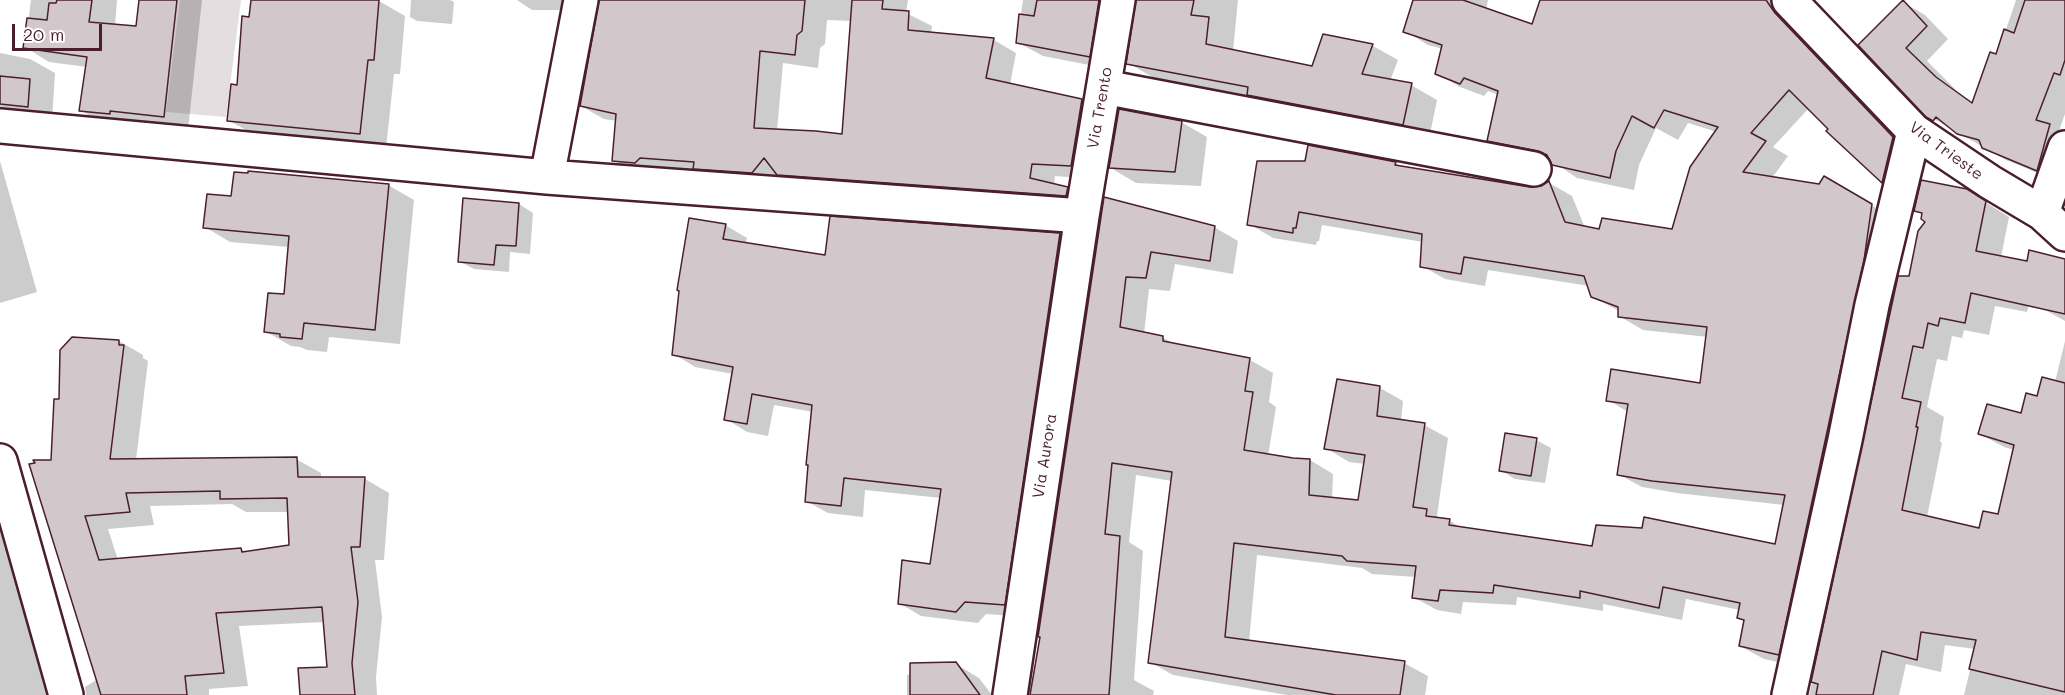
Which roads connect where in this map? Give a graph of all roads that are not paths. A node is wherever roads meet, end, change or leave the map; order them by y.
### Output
1 (581, 0) edge
2 (1118, 0) edge
3 (1789, 0) edge
4 (1104, 87) junction
5 (0, 126) edge
6 (1914, 131) junction
7 (2065, 148) edge
8 (1534, 169) dead end
9 (547, 177) junction
10 (1082, 216) junction
11 (2054, 224) edge
12 (0, 461) edge
13 (66, 695) edge
14 (1010, 695) edge
15 (1789, 695) edge

1 - 9 street
2 - 4 street, Via Trento
3 - 6 street, Via Trieste
4 - 8 street
4 - 10 street, Via Trento
5 - 9 street
6 - 11 street, Via Trieste
6 - 15 street
7 - 11 street
9 - 10 street
10 - 14 street, Via Aurora
12 - 13 street

